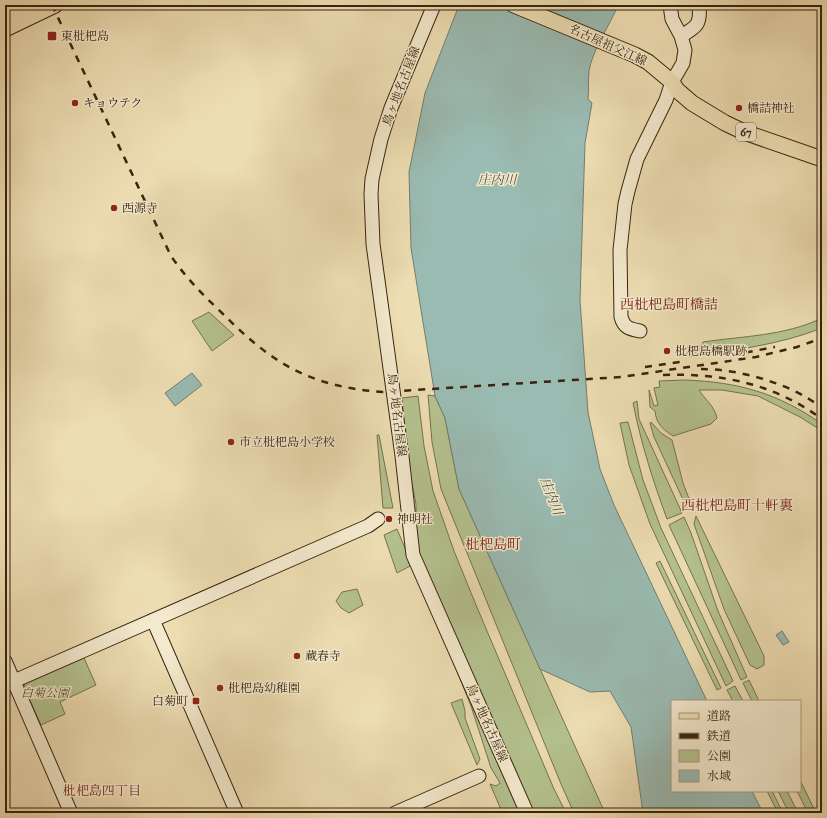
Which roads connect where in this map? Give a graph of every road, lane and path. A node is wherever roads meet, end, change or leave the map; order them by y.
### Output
1 (26, 5) edge
2 (55, 5) edge
3 (434, 5) edge
4 (514, 5) edge
5 (670, 5) edge
6 (699, 5) edge
7 (5, 16) edge
8 (5, 29) edge
9 (681, 36) junction
10 (675, 86) junction
11 (822, 159) edge
12 (640, 331) dead end
13 (378, 519) dead end
14 (153, 620) junction
15 (5, 661) edge
16 (10, 683) edge
17 (480, 776) dead end
18 (72, 813) edge
19 (237, 813) edge
20 (395, 813) edge
21 (527, 813) edge

1 - 7 main road
2 - 8 main road
3 - 21 street, 鳥ヶ地名古屋線
4 - 10 main road, 名古屋祖父江線 / 67
5 - 9 street
6 - 9 street
9 - 10 street
10 - 11 main road, 名古屋祖父江線 / 67
10 - 12 street
13 - 14 street
14 - 16 street
14 - 19 street
15 - 16 street
16 - 18 street
17 - 20 street

